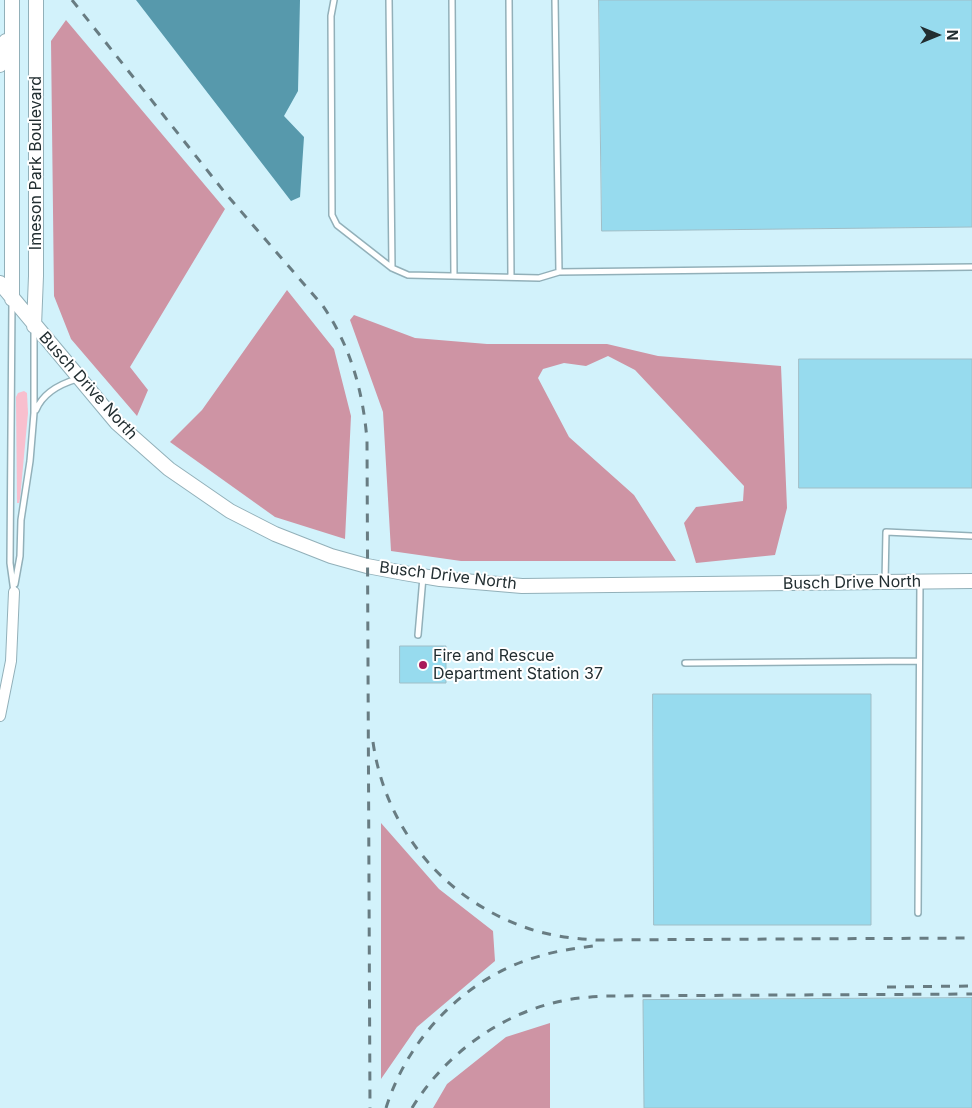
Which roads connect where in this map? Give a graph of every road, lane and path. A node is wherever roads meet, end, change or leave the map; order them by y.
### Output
1 (36, 0) edge
2 (334, 0) edge
3 (389, 0) edge
4 (452, 0) edge
5 (509, 0) edge
6 (555, 0) edge
7 (12, 2) edge
8 (0, 65) edge
9 (972, 267) edge
10 (392, 268) junction
11 (559, 272) junction
12 (454, 276) junction
13 (510, 277) junction
14 (0, 283) edge
15 (12, 299) junction
16 (34, 326) junction
17 (78, 378) junction
18 (34, 412) junction
19 (972, 536) edge
20 (423, 576) junction
21 (972, 581) edge
22 (885, 582) junction
23 (920, 582) junction
24 (14, 592) junction
25 (418, 636) dead end
26 (919, 661) junction
27 (685, 663) dead end
28 (0, 716) edge
29 (918, 914) dead end

1 - 16 street, Imeson Park Boulevard
2 - 10 lane
3 - 10 lane
4 - 12 lane
5 - 13 lane
6 - 11 lane
7 - 8 street
7 - 15 street, Imeson Park Boulevard
9 - 11 lane
10 - 12 lane
11 - 13 lane
12 - 13 lane
14 - 15 street, Busch Drive North
15 - 16 street, Busch Drive North
15 - 24 lane
16 - 17 street, Busch Drive North
16 - 18 lane
17 - 18 lane
17 - 20 street, Busch Drive North
18 - 24 lane
19 - 22 lane
20 - 22 street, Busch Drive North
20 - 25 lane
21 - 23 street, Busch Drive North
22 - 23 street, Busch Drive North
23 - 26 lane
24 - 28 street
26 - 27 lane
26 - 29 lane

